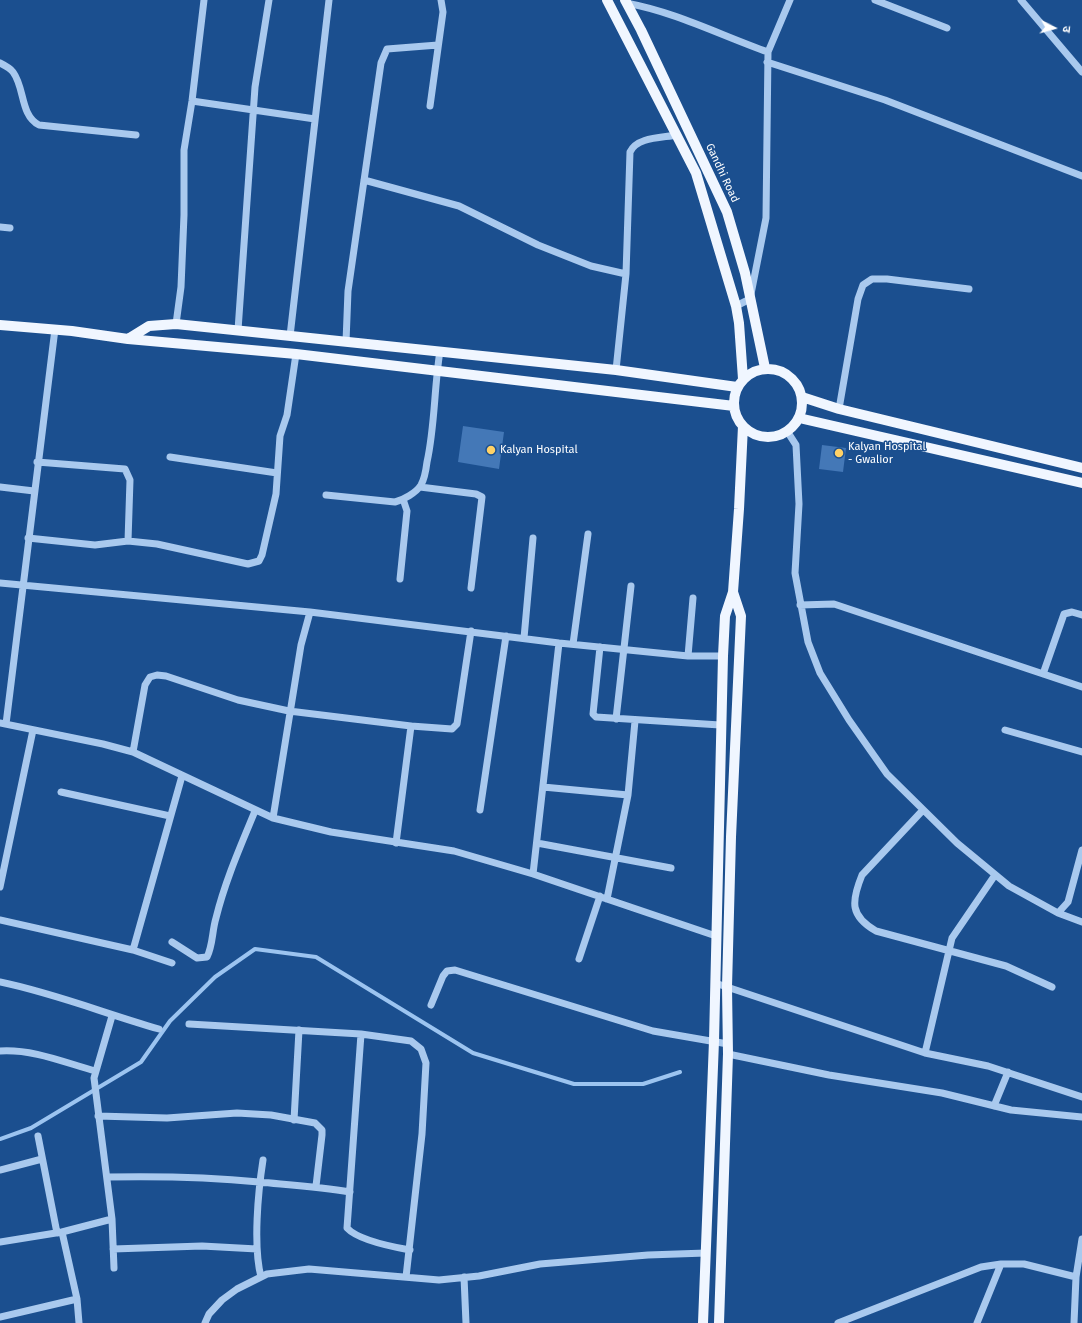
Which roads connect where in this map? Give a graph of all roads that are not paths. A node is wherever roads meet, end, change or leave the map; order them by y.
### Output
1 (204, 0) edge
2 (269, 0) edge
3 (329, 0) edge
4 (441, 0) edge
5 (607, 0) edge
6 (790, 0) edge
7 (875, 0) edge
8 (1021, 0) edge
9 (626, 1) edge
10 (947, 28) dead end
11 (438, 45) junction
12 (768, 52) junction
13 (767, 62) junction
14 (0, 63) edge
15 (1082, 72) edge
16 (192, 101) junction
17 (430, 106) dead end
18 (253, 109) junction
19 (315, 119) junction
20 (136, 135) dead end
21 (676, 135) junction
22 (1082, 176) edge
23 (364, 180) junction
24 (0, 227) edge
25 (10, 228) dead end
26 (626, 274) junction
27 (969, 289) dead end
28 (750, 299) junction
29 (736, 306) junction
30 (176, 324) junction
31 (0, 325) edge
32 (55, 329) junction
33 (238, 330) junction
34 (290, 336) junction
35 (128, 339) junction
36 (346, 342) junction
37 (440, 351) junction
38 (296, 354) junction
39 (765, 368) junction
40 (616, 370) junction
41 (437, 371) junction
42 (740, 383) junction
43 (802, 397) junction
44 (734, 406) junction
45 (839, 409) junction
46 (799, 418) junction
47 (742, 426) junction
48 (787, 431) junction
49 (170, 456) dead end
50 (37, 462) junction
51 (1082, 468) edge
52 (276, 473) junction
53 (1082, 483) edge
54 (0, 487) edge
55 (420, 487) junction
56 (34, 491) junction
57 (326, 495) dead end
58 (403, 499) junction
59 (588, 534) dead end
60 (28, 538) junction
61 (533, 538) dead end
62 (128, 541) junction
63 (400, 579) dead end
64 (0, 583) edge
65 (23, 586) junction
66 (631, 586) dead end
67 (471, 588) dead end
68 (733, 592) junction
69 (693, 598) dead end
70 (800, 605) junction
71 (310, 612) junction
72 (1082, 615) edge
73 (471, 631) junction
74 (506, 636) junction
75 (524, 638) junction
76 (559, 643) junction
77 (573, 644) junction
78 (600, 647) junction
79 (624, 650) junction
80 (688, 656) junction
81 (723, 656) junction
82 (1043, 674) junction
83 (1082, 687) edge
84 (289, 711) junction
85 (616, 719) junction
86 (635, 721) junction
87 (3, 724) edge
88 (411, 726) junction
89 (720, 726) junction
90 (34, 730) junction
91 (1005, 730) dead end
92 (133, 752) junction
93 (1082, 752) edge
94 (182, 776) junction
95 (543, 787) junction
96 (61, 792) dead end
97 (628, 795) junction
98 (480, 810) dead end
99 (923, 810) junction
100 (255, 811) junction
101 (170, 816) junction
102 (273, 818) junction
103 (537, 842) junction
104 (396, 843) junction
105 (1082, 850) edge
106 (616, 856) junction
107 (671, 868) dead end
108 (533, 874) junction
109 (995, 875) junction
110 (0, 887) edge
111 (604, 898) junction
112 (1058, 913) junction
113 (0, 920) edge
114 (1082, 922) edge
115 (716, 936) junction
116 (172, 942) dead end
117 (133, 950) junction
118 (948, 951) junction
119 (579, 959) dead end
120 (172, 962) dead end
121 (0, 982) edge
122 (715, 983) junction
123 (727, 987) junction
124 (1052, 987) dead end
125 (431, 1005) dead end
126 (112, 1016) junction
127 (189, 1024) dead end
128 (159, 1029) dead end
129 (299, 1030) junction
130 (361, 1034) junction
131 (714, 1041) junction
132 (728, 1049) junction
133 (0, 1051) edge
134 (925, 1053) junction
135 (1008, 1072) junction
136 (94, 1075) junction
137 (1082, 1097) edge
138 (994, 1106) junction
139 (98, 1116) junction
140 (1082, 1116) edge
141 (294, 1120) junction
142 (38, 1136) dead end
143 (42, 1159) junction
144 (263, 1160) dead end
145 (0, 1170) edge
146 (107, 1177) junction
147 (260, 1182) junction
148 (316, 1186) junction
149 (350, 1192) junction
150 (112, 1219) junction
151 (59, 1232) junction
152 (1082, 1239) edge
153 (0, 1242) edge
154 (257, 1249) junction
155 (113, 1250) junction
156 (410, 1250) junction
157 (706, 1253) junction
158 (1001, 1264) junction
159 (114, 1268) dead end
160 (261, 1277) junction
161 (406, 1277) junction
162 (464, 1277) junction
163 (1076, 1277) junction
164 (77, 1299) junction
165 (0, 1317) edge
166 (79, 1323) edge
167 (206, 1323) edge
168 (466, 1323) edge
169 (704, 1323) edge
170 (719, 1323) edge
171 (838, 1323) edge
172 (976, 1323) edge
173 (1074, 1323) edge

1 - 16 street
2 - 18 street
3 - 19 street
4 - 11 street
5 - 21 main road
6 - 12 street
7 - 10 street
8 - 15 street
9 - 12 street
9 - 28 main road, Gandhi Road
11 - 17 street
11 - 23 street
12 - 13 street
13 - 22 street
13 - 28 street
14 - 20 street
16 - 18 street
16 - 30 street
18 - 19 street
18 - 33 street
19 - 34 street
21 - 26 street
21 - 29 main road
23 - 26 street
23 - 36 street
24 - 25 street
26 - 40 street
27 - 45 street
28 - 29 street
28 - 39 main road, Gandhi Road
29 - 42 main road
30 - 33 main road
30 - 35 main road
31 - 32 main road
32 - 35 main road
32 - 50 street
33 - 34 main road
34 - 36 main road
35 - 38 main road
36 - 37 main road
37 - 40 main road
37 - 41 street
38 - 41 main road
38 - 52 street
39 - 42 main road
39 - 43 main road
40 - 42 main road
41 - 44 main road
41 - 55 street
42 - 44 main road
43 - 45 main road
43 - 46 main road
44 - 47 main road
45 - 51 main road
46 - 48 main road
46 - 53 main road
47 - 48 main road
47 - 68 main road
48 - 70 street
49 - 52 street
50 - 56 street
50 - 62 street
52 - 62 street
54 - 56 street
55 - 58 street
55 - 67 street
56 - 60 street
57 - 58 street
58 - 63 street
59 - 77 street
60 - 62 street
60 - 65 street
61 - 75 street
64 - 65 street
65 - 71 street
65 - 87 street
66 - 79 street
68 - 81 main road
68 - 123 main road
69 - 80 street
70 - 82 street
70 - 99 street
71 - 73 street
71 - 84 street
72 - 82 street
73 - 74 street
73 - 88 street
74 - 75 street
74 - 98 street
75 - 76 street
76 - 77 street
76 - 95 street
77 - 78 street
78 - 79 street
78 - 85 street
79 - 80 street
79 - 85 street
80 - 81 street
81 - 89 main road
82 - 83 street
84 - 88 street
84 - 92 street
84 - 102 street
85 - 86 street
86 - 89 street
86 - 97 street
87 - 90 street
88 - 104 street
89 - 115 main road
90 - 92 street
90 - 110 street
91 - 93 street
92 - 94 street
94 - 100 street
94 - 101 street
95 - 97 street
95 - 103 street
96 - 101 street
97 - 106 street
99 - 109 street
99 - 118 street
100 - 102 street
100 - 116 street
101 - 117 street
102 - 104 street
103 - 106 street
103 - 108 street
104 - 108 street
105 - 112 street
106 - 107 street
106 - 111 street
108 - 111 street
109 - 112 street
109 - 118 street
111 - 115 street
111 - 119 street
112 - 114 street
113 - 117 street
115 - 122 main road
117 - 120 street
118 - 124 street
118 - 134 street
121 - 126 street
122 - 123 street
122 - 131 main road
123 - 132 main road
123 - 134 street
125 - 131 street
126 - 128 street
126 - 136 street
127 - 129 street
129 - 130 street
129 - 141 street
130 - 149 street
130 - 156 street
131 - 132 street
131 - 157 main road
132 - 138 street
132 - 170 main road
133 - 136 street
134 - 135 street
135 - 137 street
135 - 138 street
136 - 139 street
138 - 140 street
139 - 141 street
139 - 146 street
141 - 148 street
142 - 143 street
143 - 145 street
143 - 151 street
144 - 147 street
146 - 147 street
146 - 150 street
147 - 148 street
147 - 154 street
148 - 149 street
149 - 156 street
150 - 151 street
150 - 155 street
151 - 153 street
151 - 164 street
152 - 163 street
154 - 155 street
154 - 160 street
155 - 159 street
156 - 161 street
157 - 162 street
157 - 169 main road
158 - 163 street
158 - 171 street
158 - 172 street
160 - 161 street
160 - 167 street
161 - 162 street
162 - 168 street
163 - 173 street
164 - 165 street
164 - 166 street

